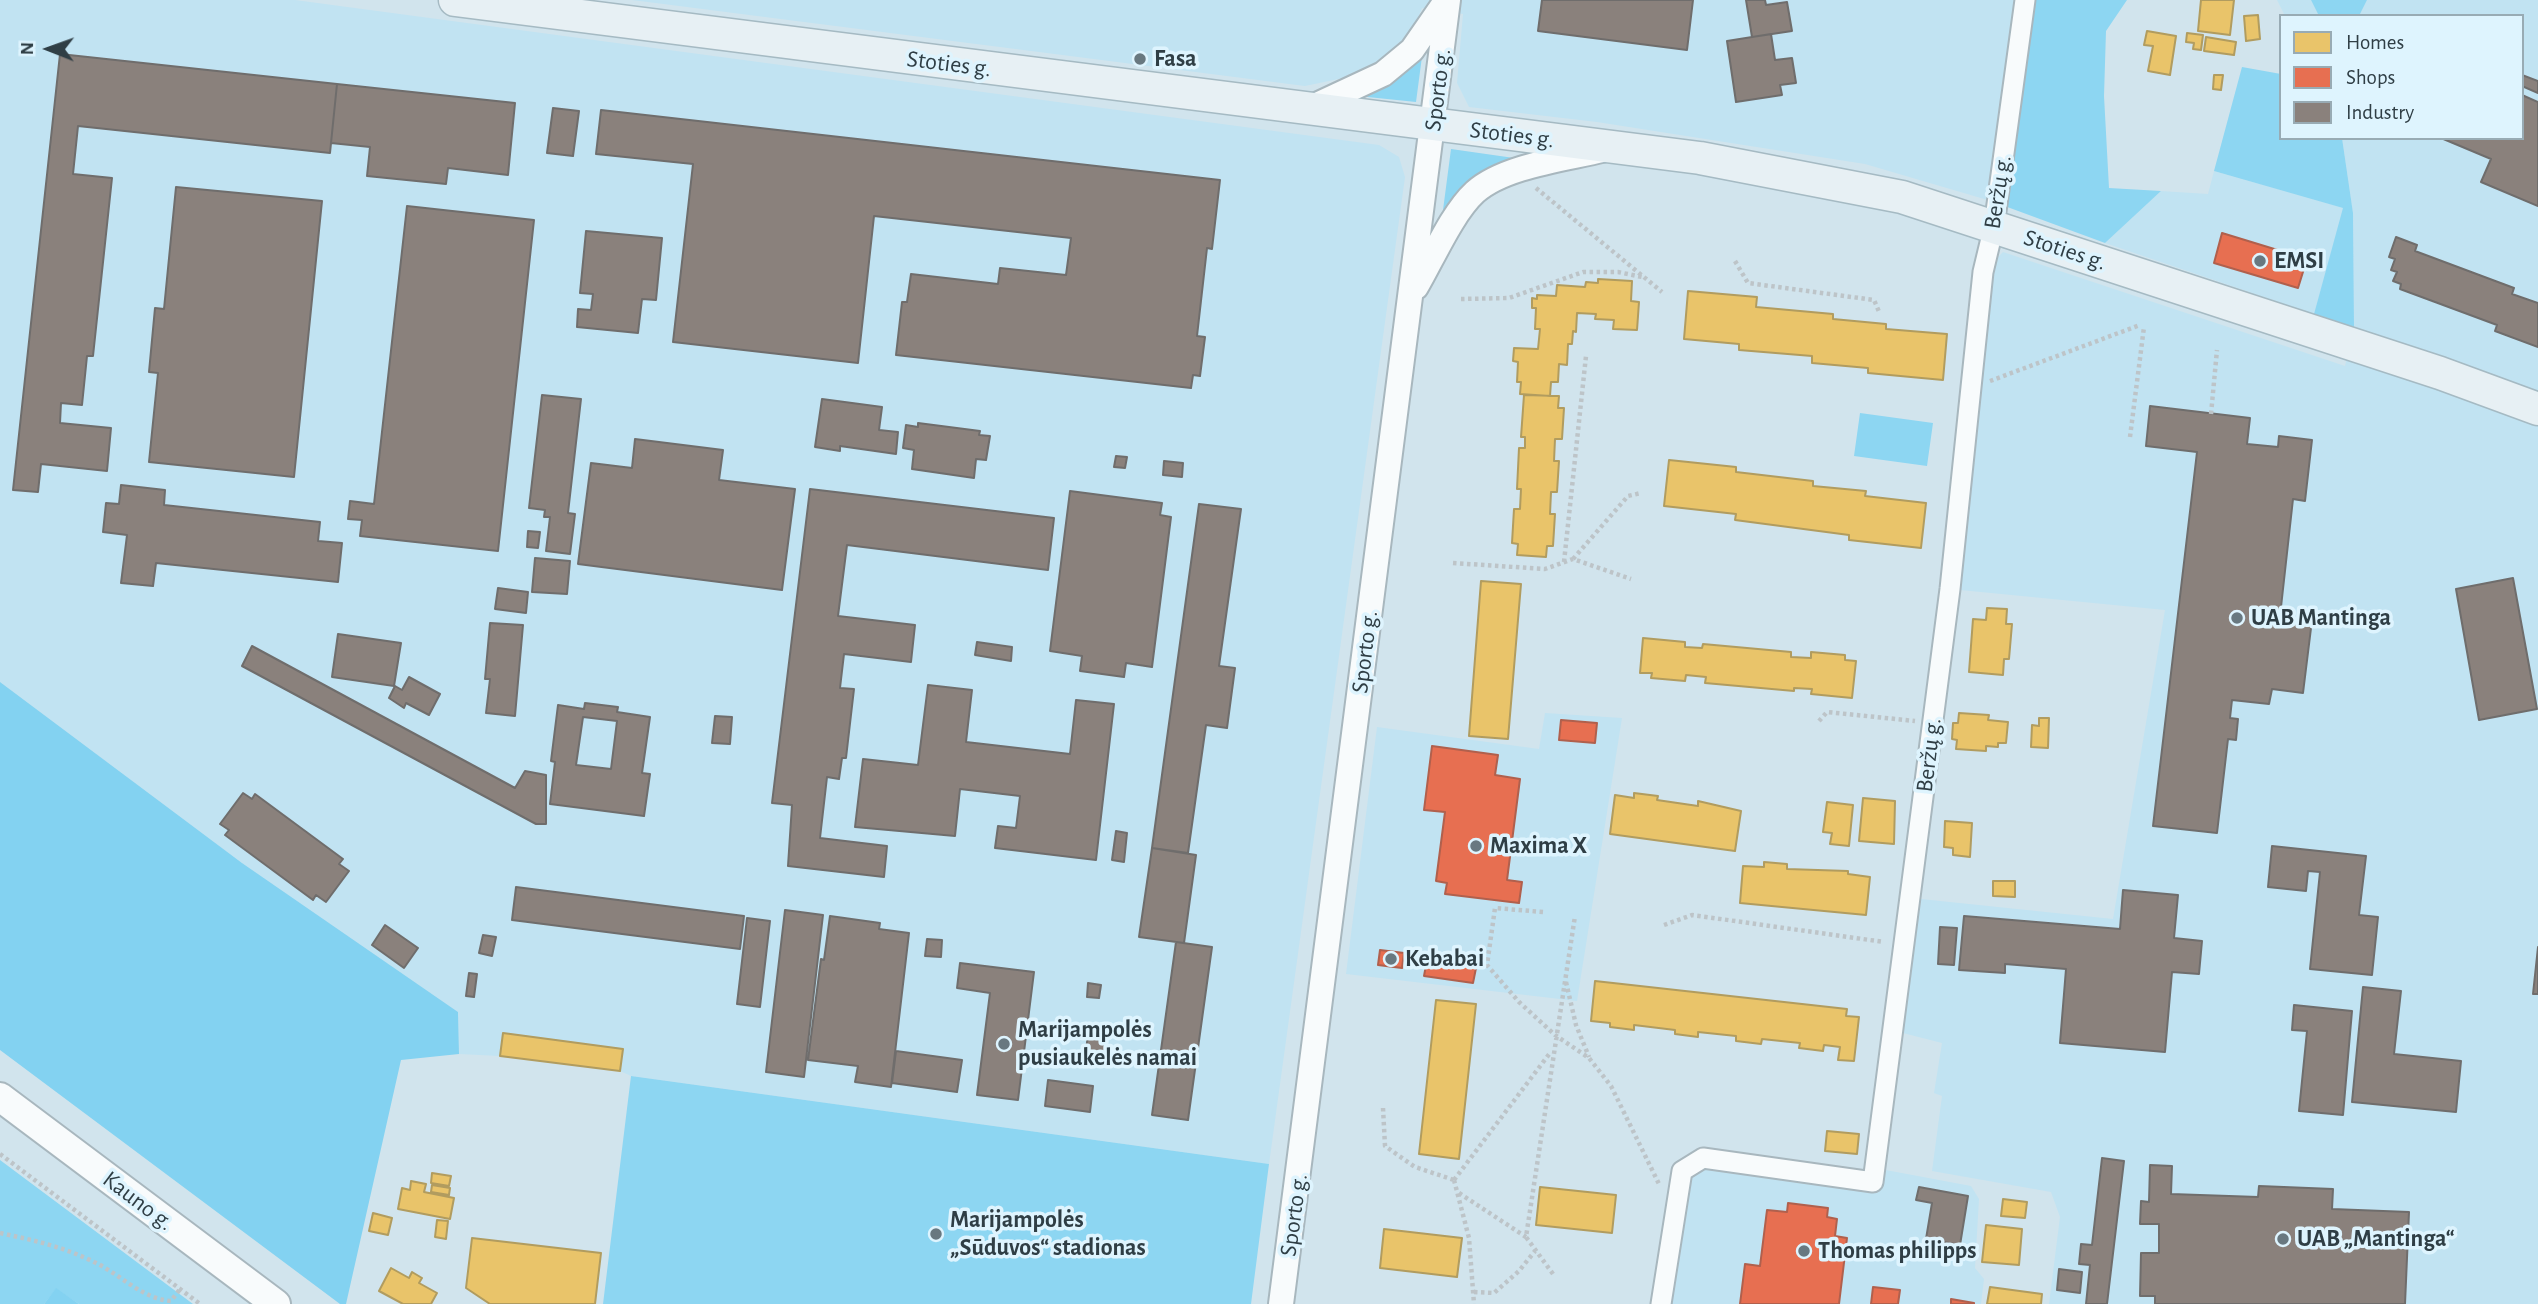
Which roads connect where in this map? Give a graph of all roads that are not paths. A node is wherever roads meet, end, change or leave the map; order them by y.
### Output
1 (454, 0) edge
2 (1448, 0) edge
3 (2025, 0) edge
4 (1305, 110) junction
5 (1434, 125) junction
6 (1612, 148) junction
7 (1994, 226) junction
8 (1408, 300) junction
9 (2538, 409) edge
10 (0, 1097) edge
11 (276, 1304) edge
12 (1281, 1304) edge
13 (1661, 1304) edge

1 - 4 main road, Stoties g.
2 - 4 street
2 - 5 street, Sporto g.
3 - 7 street, Beržų g.
4 - 5 main road, Stoties g.
5 - 6 main road, Stoties g.
5 - 8 street, Sporto g.
6 - 7 main road, Stoties g.
6 - 8 street
7 - 9 main road, Stoties g.
7 - 13 street, Beržų g.
8 - 12 street, Sporto g.
10 - 11 main road, Kauno g.

